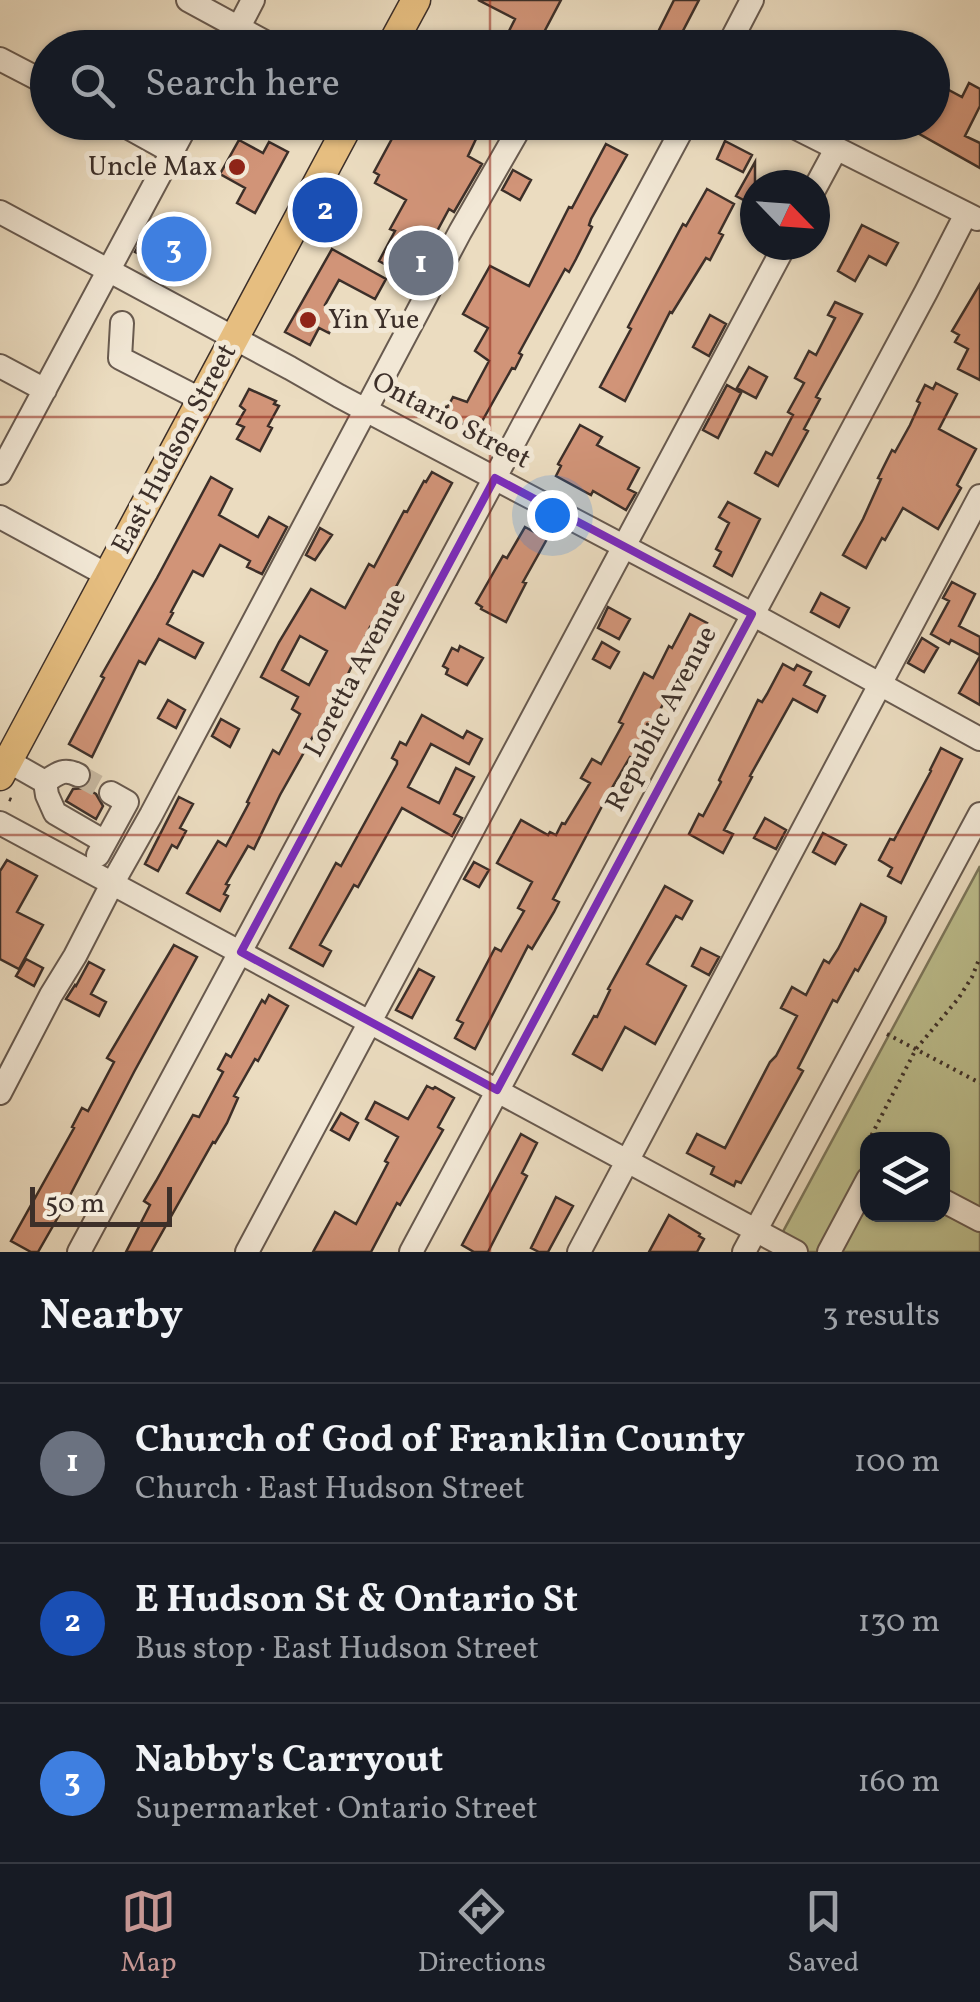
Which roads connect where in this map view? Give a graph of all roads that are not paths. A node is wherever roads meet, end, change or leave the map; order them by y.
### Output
1 (188, 0) edge
2 (253, 0) edge
3 (416, 0) edge
4 (752, 0) edge
5 (224, 30) edge
6 (237, 30) edge
7 (400, 30) edge
8 (736, 30) edge
9 (0, 59) edge
10 (30, 75) edge
11 (150, 140) edge
12 (178, 140) edge
13 (340, 140) edge
14 (513, 140) edge
15 (676, 140) edge
16 (819, 140) edge
17 (836, 149) junction
18 (172, 152) junction
19 (825, 170) edge
20 (0, 212) edge
21 (973, 217) edge
22 (777, 260) edge
23 (110, 270) junction
24 (122, 323) dead end
25 (234, 338) junction
26 (0, 366) edge
27 (45, 390) junction
28 (202, 400) junction
29 (367, 410) junction
30 (0, 473) edge
31 (495, 478) junction
32 (980, 496) edge
33 (0, 517) edge
34 (624, 546) junction
35 (108, 575) junction
36 (752, 614) junction
37 (879, 683) junction
38 (980, 739) edge
39 (78, 775) tunnel mouth
40 (45, 782) junction
41 (8, 784) edge
42 (119, 797) dead end
43 (980, 814) edge
44 (0, 824) edge
45 (105, 842) junction
46 (88, 871) junction
47 (112, 884) junction
48 (240, 952) junction
49 (369, 1021) junction
50 (497, 1090) junction
51 (0, 1094) edge
52 (628, 1161) junction
53 (860, 1194) edge
54 (950, 1204) edge
55 (980, 1220) edge
56 (756, 1230) junction
57 (79, 1252) edge
58 (247, 1252) edge
59 (411, 1252) edge
60 (579, 1252) edge
61 (744, 1252) edge
62 (796, 1252) edge
63 (829, 1252) edge

1 - 5 street
2 - 6 street
3 - 7 main road
4 - 8 street
9 - 10 street
11 - 18 street
12 - 18 street
13 - 25 main road, East Hudson Street
14 - 29 street
15 - 31 street, Loretta Avenue
16 - 17 street
17 - 19 street
17 - 21 street
18 - 23 street
20 - 23 street, Ontario Street
21 - 36 street, Republic Avenue
22 - 34 street
23 - 25 street, Ontario Street
23 - 27 street
24 - 28 street
25 - 28 main road, East Hudson Street
25 - 29 street, Ontario Street
26 - 27 street
27 - 30 street
28 - 35 main road, East Hudson Street
29 - 31 street, Ontario Street
29 - 47 street
31 - 34 street, Ontario Street
31 - 48 street, Loretta Avenue
32 - 37 street
33 - 35 street
34 - 36 street, Ontario Street
34 - 49 street
35 - 41 main road, East Hudson Street
36 - 37 street, Ontario Street
36 - 50 street, Republic Avenue
37 - 38 street, Ontario Street
37 - 52 street
39 - 40 street
40 - 41 street
40 - 45 street
42 - 45 street
43 - 56 street
44 - 46 street
45 - 46 street
46 - 47 street
47 - 48 street
47 - 51 street
48 - 49 street
48 - 57 street, Loretta Avenue
49 - 50 street
49 - 58 street
50 - 52 street
50 - 59 street, Republic Avenue
52 - 56 street
52 - 60 street
53 - 63 street
54 - 55 street
56 - 61 street
56 - 62 street

